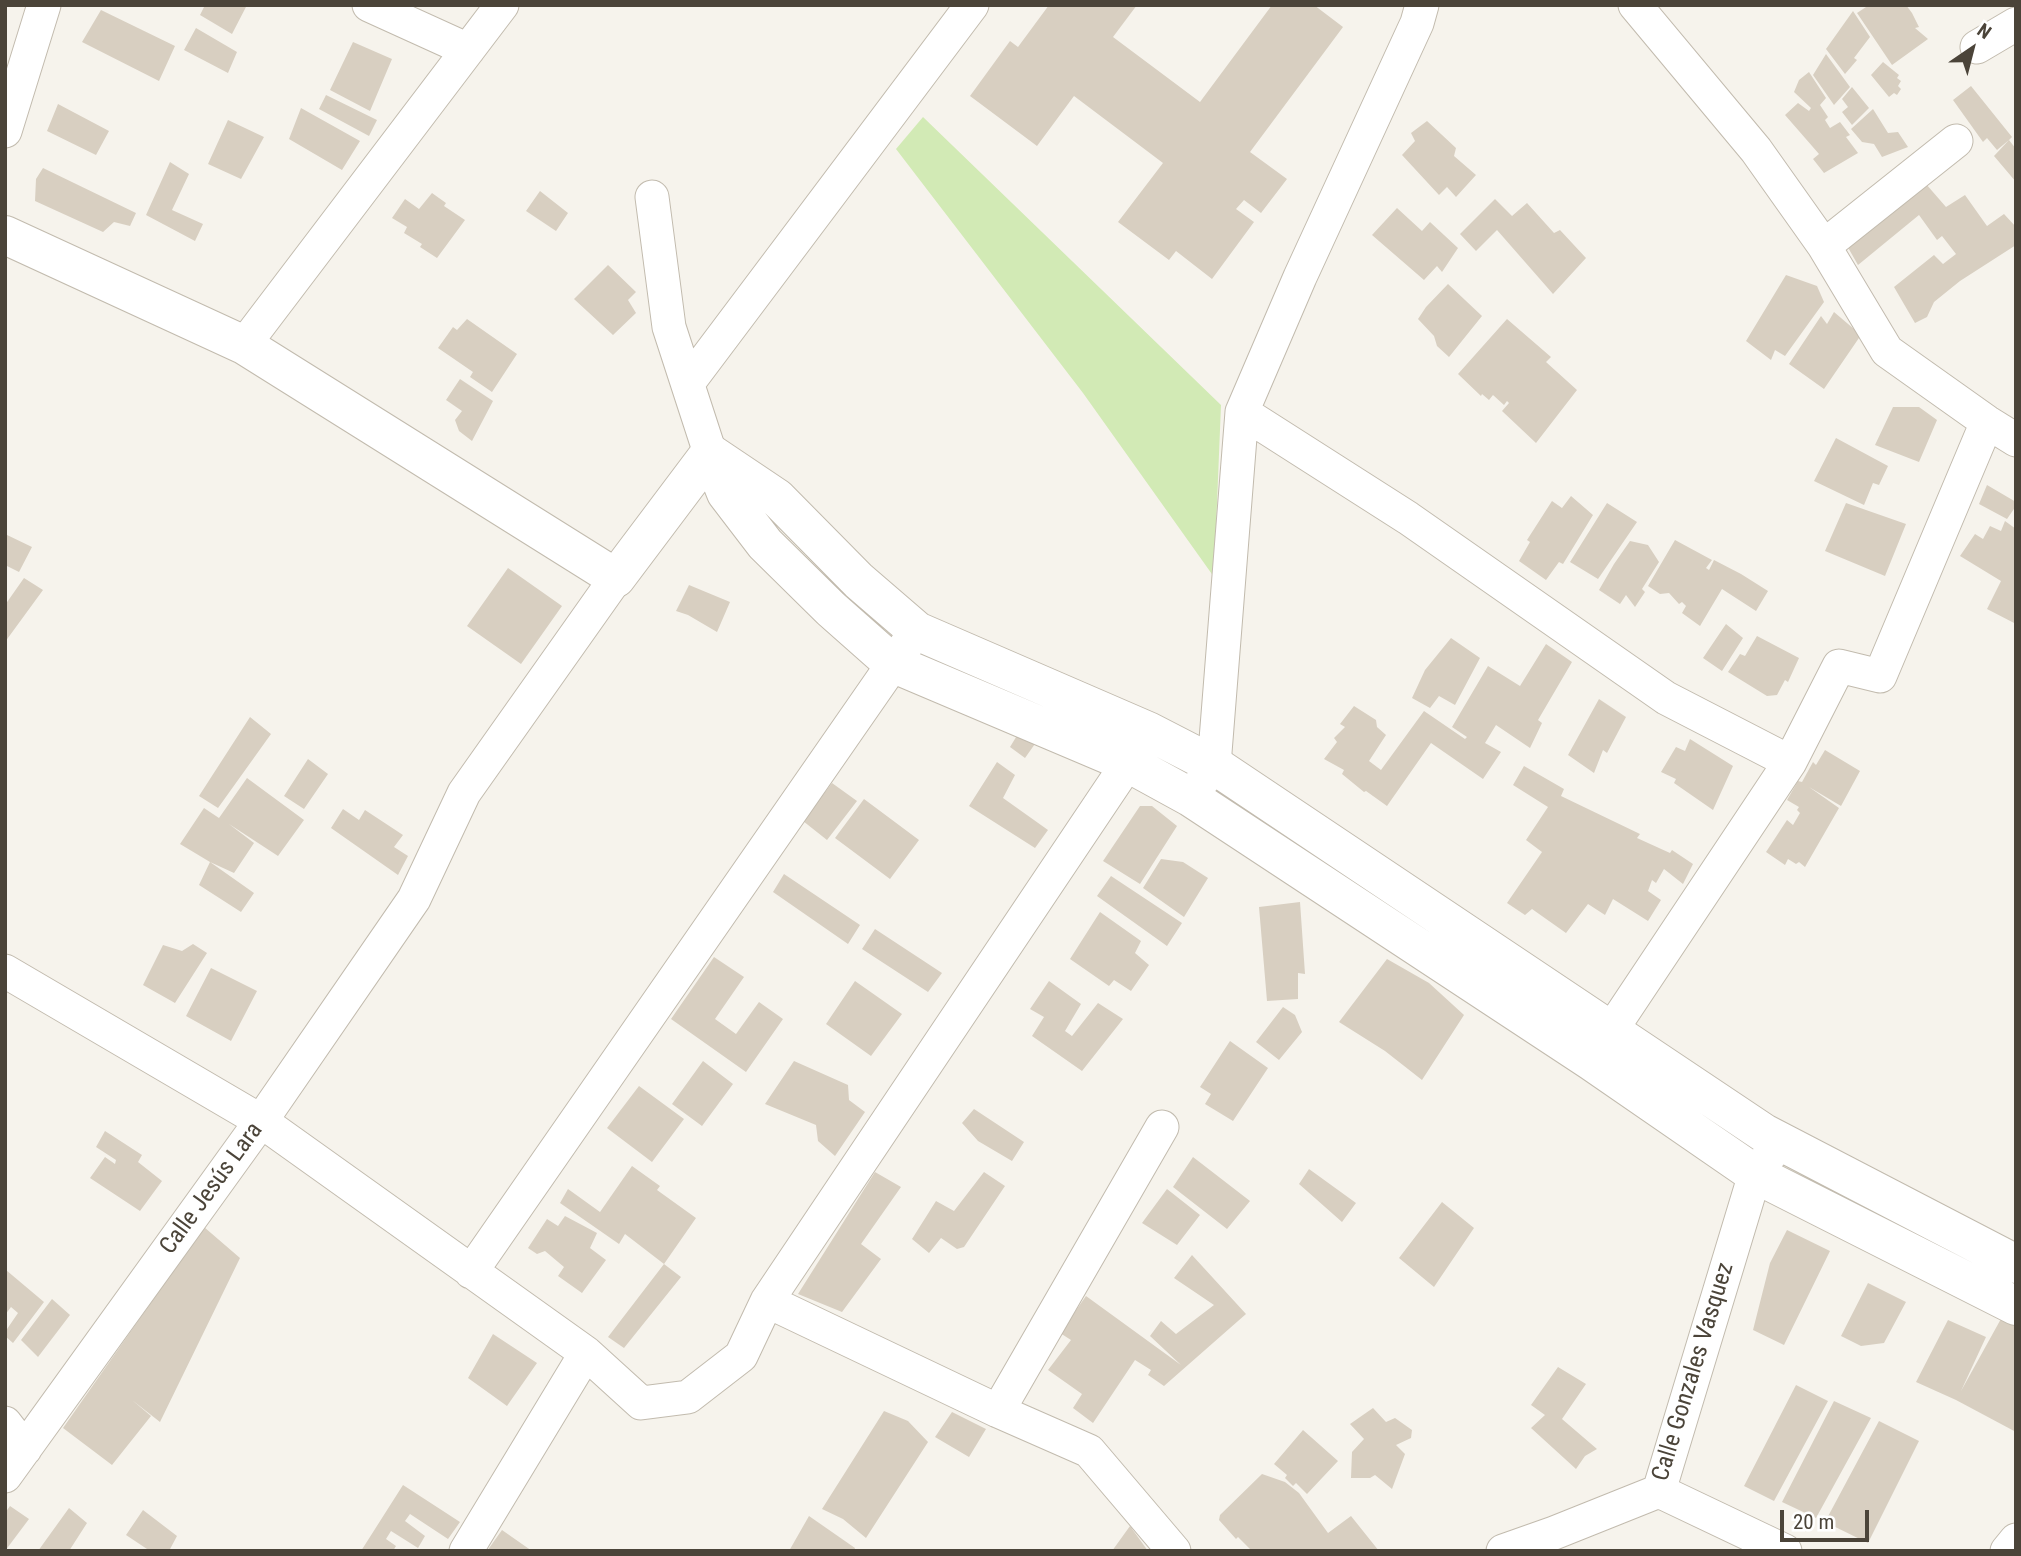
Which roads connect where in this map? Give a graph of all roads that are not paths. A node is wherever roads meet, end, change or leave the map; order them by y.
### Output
1 (44, 5) edge
2 (369, 5) edge
3 (502, 5) edge
4 (972, 5) edge
5 (1635, 5) edge
6 (1417, 10) edge
7 (2016, 24) edge
8 (1977, 47) dead end
9 (468, 50) junction
10 (5, 131) edge
11 (1956, 141) dead end
12 (652, 197) dead end
13 (5, 235) edge
14 (1824, 246) junction
15 (244, 345) junction
16 (688, 383) junction
17 (1242, 412) junction
18 (1987, 422) junction
19 (2016, 440) edge
20 (710, 453) junction
21 (616, 578) junction
22 (917, 631) junction
23 (892, 663) junction
24 (1148, 731) junction
25 (1790, 762) junction
26 (1128, 763) junction
27 (1214, 765) junction
28 (1190, 797) junction
29 (5, 971) edge
30 (1601, 1046) junction
31 (261, 1121) junction
32 (1161, 1128) dead end
33 (1780, 1142) junction
34 (1755, 1174) junction
35 (2016, 1264) edge
36 (471, 1272) junction
37 (767, 1301) junction
38 (2016, 1306) edge
39 (586, 1353) junction
40 (998, 1411) junction
41 (5, 1423) edge
42 (25, 1449) junction
43 (5, 1476) edge
44 (1659, 1490) junction
45 (2016, 1540) edge
46 (466, 1551) edge
47 (1174, 1551) edge
48 (1503, 1551) edge
49 (1785, 1551) edge
50 (2007, 1551) edge

1 - 10 street
2 - 9 street
3 - 9 street
4 - 16 street
5 - 14 street
6 - 17 street
7 - 8 street
9 - 15 street
11 - 14 street
12 - 16 street
13 - 15 street
14 - 18 street
15 - 21 street
16 - 20 street
17 - 25 street
17 - 27 street
18 - 19 street
18 - 25 street
20 - 21 street
20 - 22 street
20 - 23 street
21 - 31 street, Calle Jesús Lara
22 - 23 street
22 - 24 street
23 - 26 street
23 - 36 street
24 - 26 street
24 - 27 street
25 - 30 street
26 - 28 street
26 - 37 street
27 - 28 street
27 - 30 street
28 - 30 street
29 - 31 street
30 - 33 street
30 - 34 street
31 - 36 street
31 - 42 street, Calle Jesús Lara
32 - 40 street
33 - 34 street, Calle Gonzales Vasquez
33 - 35 street
34 - 38 street
34 - 44 street, Calle Gonzales Vasquez
36 - 39 street
37 - 39 street
37 - 40 street
39 - 46 street
40 - 47 street
41 - 42 street
42 - 43 street, Calle Jesús Lara
44 - 48 street, Calle Gonzales Vasquez
44 - 49 street
45 - 50 street

